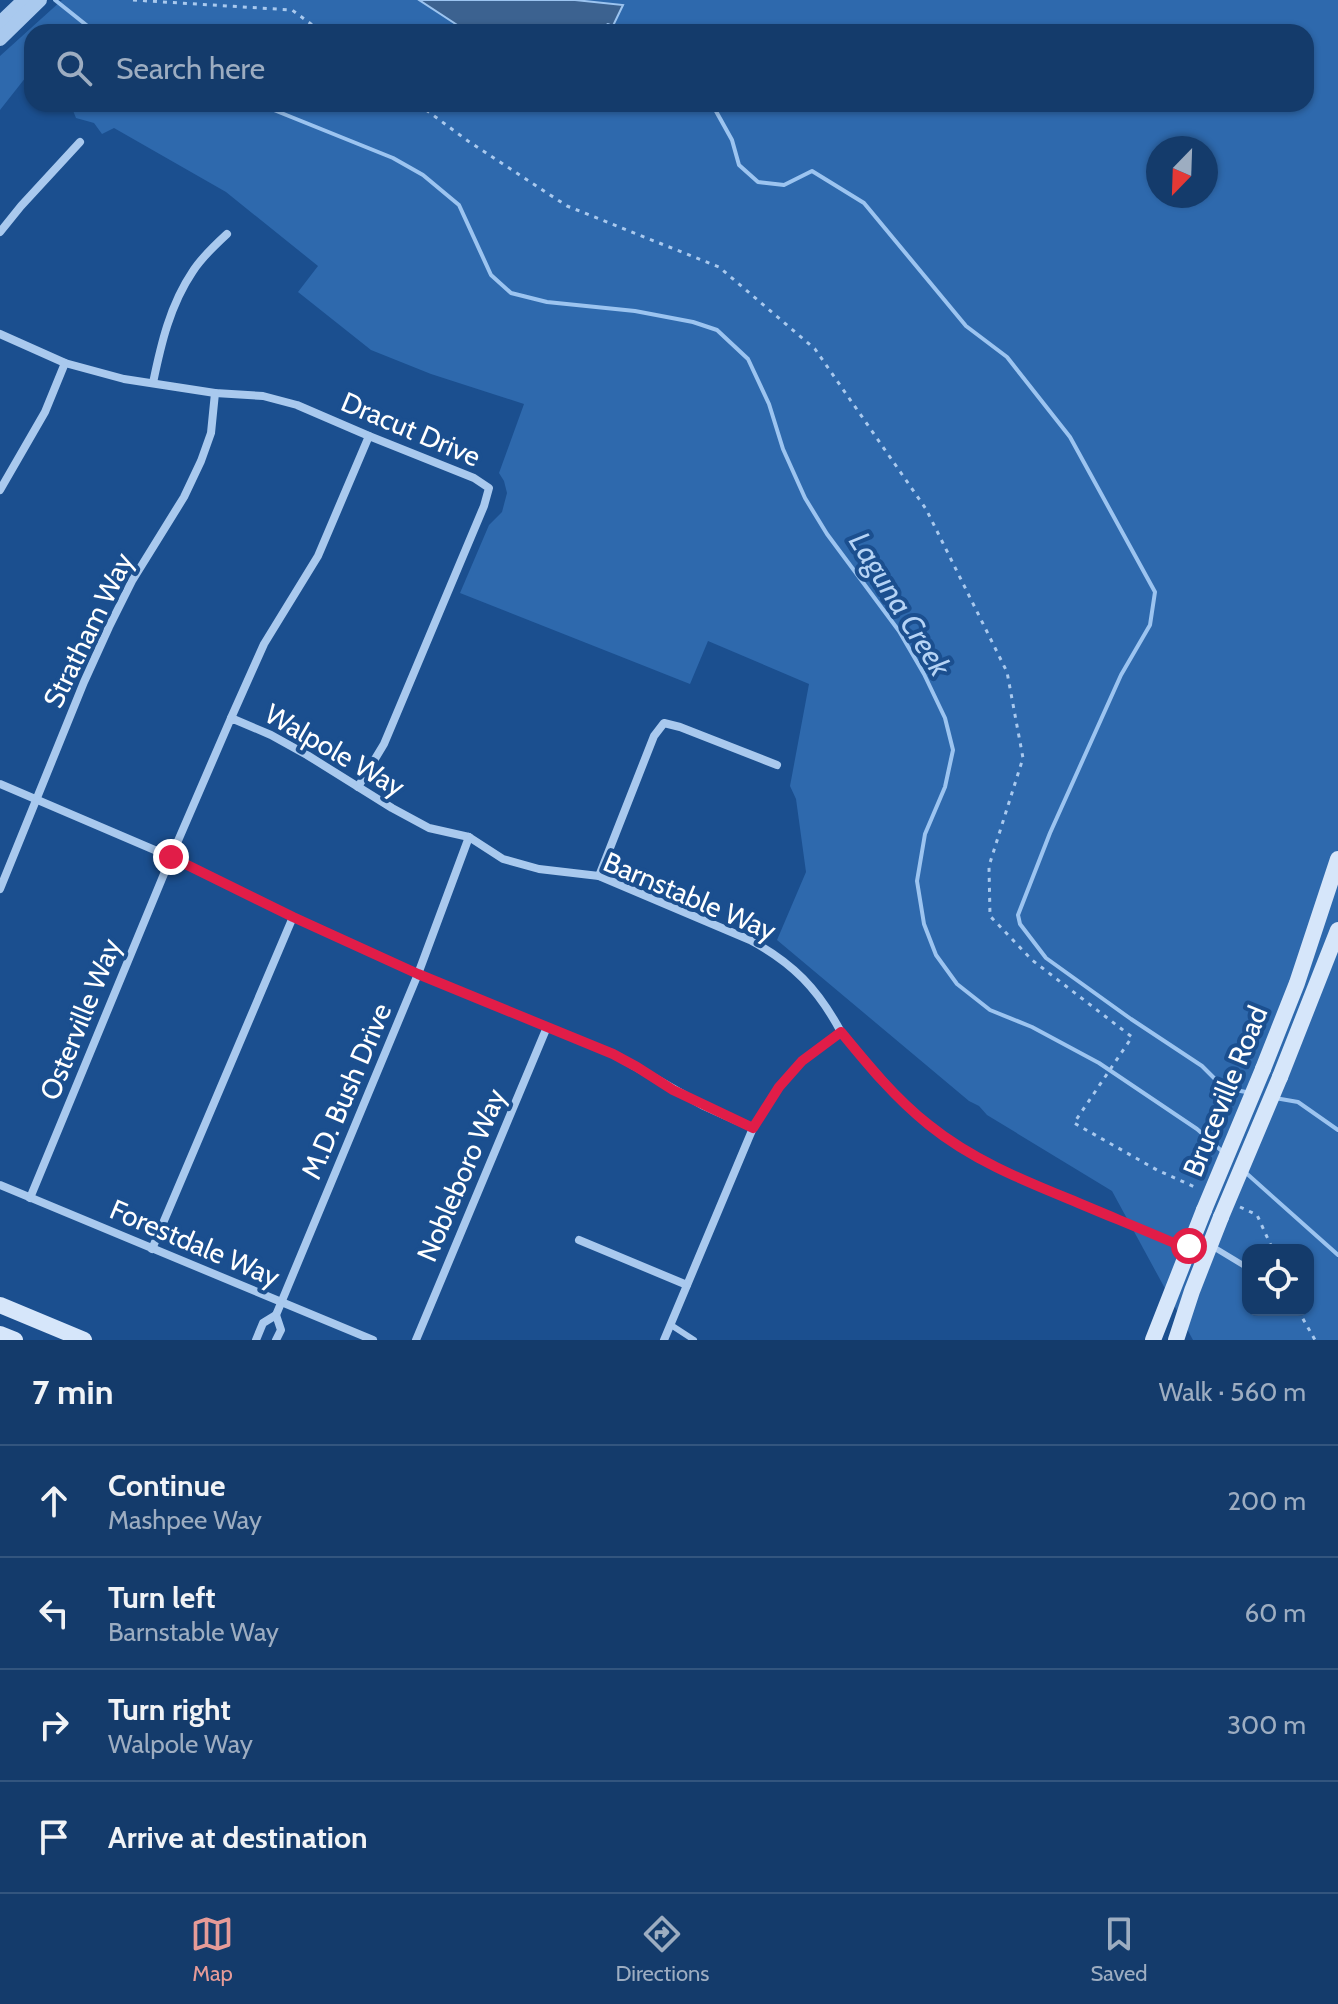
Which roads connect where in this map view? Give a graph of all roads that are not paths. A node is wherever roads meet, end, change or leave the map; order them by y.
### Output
1 (24, 0) edge
2 (40, 0) edge
3 (0, 23) edge
4 (0, 39) edge
5 (80, 142) dead end
6 (0, 232) edge
7 (227, 234) dead end
8 (0, 334) edge
9 (65, 363) junction
10 (153, 383) junction
11 (215, 393) junction
12 (369, 436) junction
13 (0, 490) edge
14 (231, 718) junction
15 (777, 765) dead end
16 (0, 784) edge
17 (358, 787) junction
18 (37, 800) junction
19 (469, 837) junction
20 (171, 857) junction
21 (1338, 859) edge
22 (599, 876) junction
23 (0, 889) edge
24 (293, 917) junction
25 (1338, 930) edge
26 (418, 974) junction
27 (547, 1027) junction
28 (841, 1032) junction
29 (753, 1128) junction
30 (0, 1185) edge
31 (30, 1198) junction
32 (579, 1240) dead end
33 (1210, 1244) junction
34 (152, 1249) junction
35 (1188, 1249) junction
36 (1242, 1264) edge
37 (687, 1285) junction
38 (281, 1303) junction
39 (0, 1305) edge
40 (276, 1315) junction
41 (671, 1325) junction
42 (0, 1334) edge
43 (15, 1340) edge
44 (84, 1340) edge
45 (256, 1340) edge
46 (276, 1340) edge
47 (373, 1340) edge
48 (416, 1340) edge
49 (664, 1340) edge
50 (694, 1340) edge
51 (1153, 1340) edge
52 (1176, 1340) edge

1 - 3 street, bridge
2 - 4 street, bridge
5 - 6 street
7 - 10 street
8 - 9 street, Dracut Drive
9 - 10 street, Dracut Drive
9 - 13 street
10 - 11 street, Dracut Drive
11 - 12 street, Dracut Drive
11 - 18 street, Stratham Way
12 - 14 street
12 - 17 street, Dracut Drive
14 - 17 street, Walpole Way
14 - 20 street, Walpole Way
15 - 22 street
16 - 18 street
17 - 19 street, Walpole Way
18 - 20 street
18 - 23 street, Stratham Way
19 - 22 street, Barnstable Way
19 - 26 street, M.D. Bush Drive
20 - 24 street
20 - 31 street, Osterville Way
21 - 35 main road, Bruceville Road, bridge
22 - 28 street, Barnstable Way
24 - 26 street
24 - 34 street
25 - 33 main road, Bruceville Road, bridge
26 - 27 street
26 - 38 street, M.D. Bush Drive
27 - 29 street
27 - 48 street, Nobleboro Way
28 - 29 street
28 - 35 street, Barnstable Way
29 - 37 street
30 - 31 street, Forestdale Way
31 - 34 street, Forestdale Way
32 - 37 street
33 - 36 lane
33 - 52 main road, Bruceville Road
34 - 38 street, Forestdale Way
35 - 51 main road, Bruceville Road
37 - 41 street
38 - 40 street, M.D. Bush Drive
38 - 47 street, Forestdale Way
39 - 44 main road
40 - 45 street, M.D. Bush Drive
40 - 46 street, M.D. Bush Drive
41 - 49 street
41 - 50 lane
42 - 43 main road

